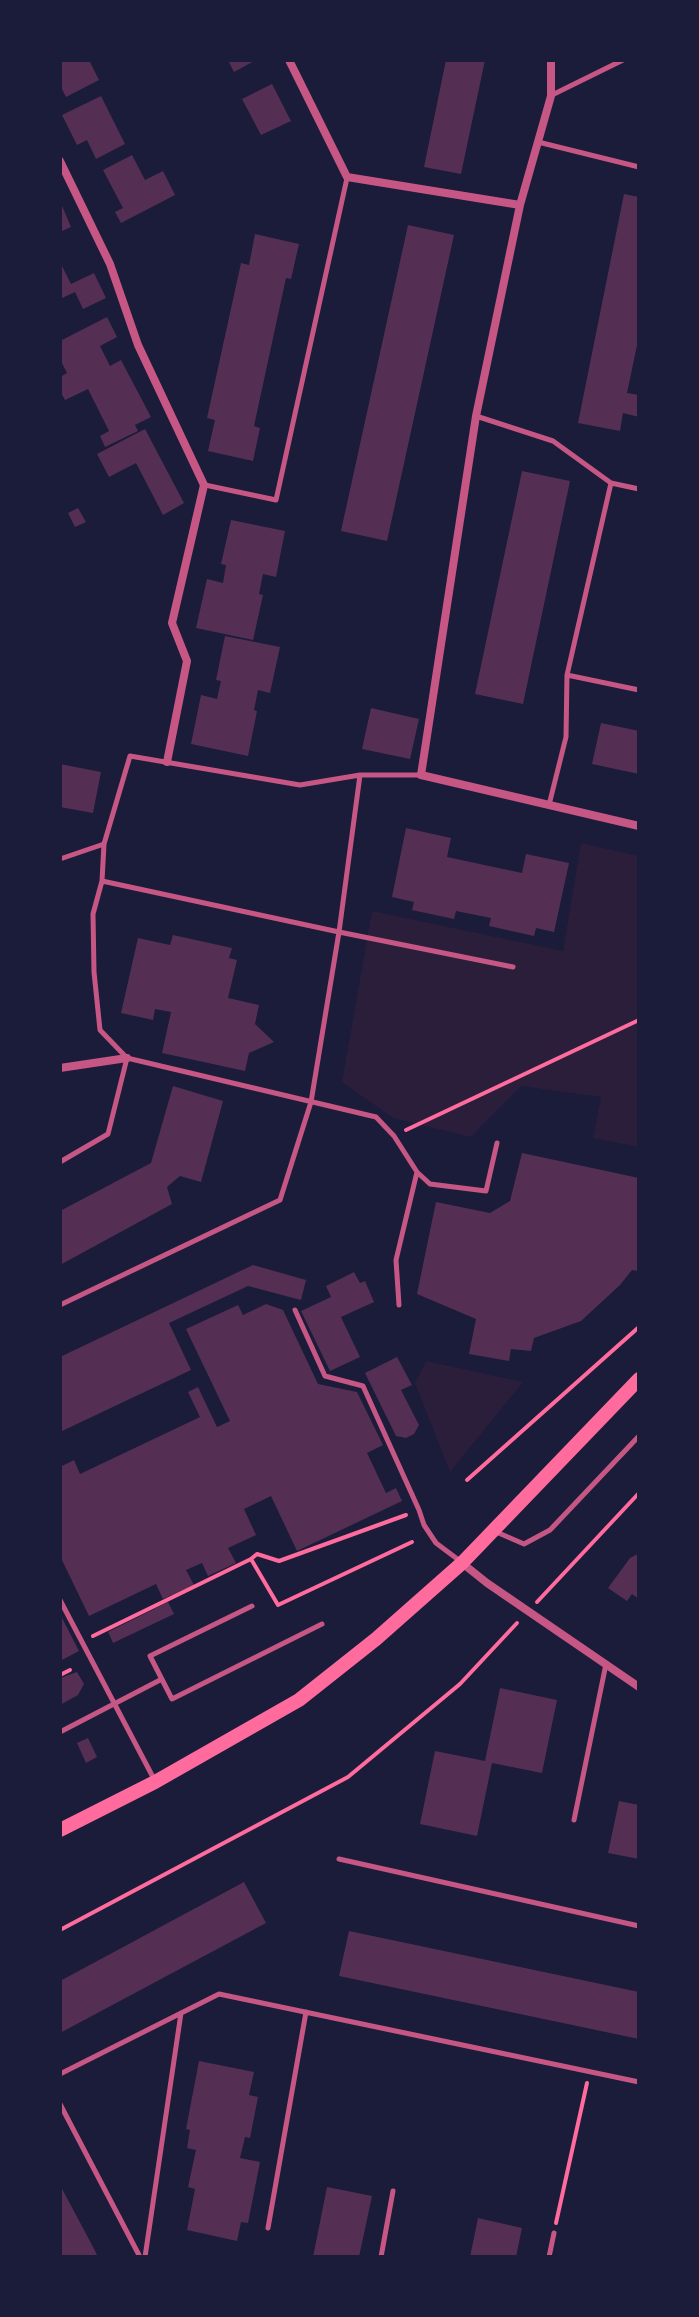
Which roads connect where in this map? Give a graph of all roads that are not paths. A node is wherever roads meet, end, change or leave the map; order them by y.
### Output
1 (289, 60) edge
2 (551, 60) edge
3 (623, 60) edge
4 (551, 96) junction
5 (538, 142) junction
6 (60, 161) edge
7 (639, 167) edge
8 (347, 177) junction
9 (520, 205) junction
10 (476, 416) junction
11 (611, 483) junction
12 (204, 485) junction
13 (639, 489) edge
14 (567, 675) junction
15 (639, 690) edge
16 (167, 762) junction
17 (360, 775) junction
18 (421, 775) junction
19 (548, 806) junction
20 (639, 826) edge
21 (104, 844) junction
22 (60, 859) edge
23 (102, 881) junction
24 (339, 932) junction
25 (513, 967) dead end
26 (127, 1058) junction
27 (60, 1068) edge
28 (311, 1102) junction
29 (497, 1143) dead end
30 (60, 1162) edge
31 (417, 1172) junction
32 (60, 1305) edge
33 (399, 1305) dead end
34 (295, 1310) dead end
35 (639, 1379) edge
36 (639, 1436) edge
37 (493, 1531) junction
38 (462, 1563) junction
39 (60, 1600) edge
40 (252, 1606) dead end
41 (322, 1624) dead end
42 (606, 1664) junction
43 (162, 1679) junction
44 (638, 1686) edge
45 (113, 1703) junction
46 (60, 1732) edge
47 (155, 1782) junction
48 (574, 1820) dead end
49 (60, 1830) edge
50 (339, 1859) dead end
51 (639, 1926) edge
52 (306, 2012) junction
53 (181, 2013) junction
54 (60, 2074) edge
55 (639, 2082) edge
56 (60, 2104) edge
57 (393, 2191) dead end
58 (268, 2228) dead end
59 (554, 2233) road end
60 (142, 2257) edge
61 (381, 2257) edge
62 (549, 2257) edge

1 - 8 street
2 - 4 street
3 - 4 lane
4 - 5 street
5 - 7 lane
5 - 9 street
6 - 12 street
8 - 9 street
8 - 12 lane
9 - 10 street
10 - 11 lane
10 - 18 street
11 - 13 lane
11 - 14 lane
12 - 16 street
14 - 15 lane
14 - 19 lane
16 - 17 lane
16 - 21 lane
17 - 18 lane
17 - 24 lane
18 - 19 street
19 - 20 street
21 - 22 lane
21 - 23 lane
23 - 24 lane
23 - 26 lane
24 - 25 lane
24 - 28 lane
26 - 27 street
26 - 28 lane
26 - 30 lane
28 - 31 lane
28 - 32 lane
29 - 31 lane
31 - 33 lane
34 - 38 lane
35 - 37 main road
36 - 37 lane
37 - 38 main road
38 - 42 street
38 - 47 main road
39 - 45 lane
40 - 43 lane
41 - 43 lane
42 - 44 street
42 - 48 lane
43 - 45 lane
45 - 46 lane
45 - 47 lane
47 - 49 main road
50 - 51 lane
52 - 53 lane
52 - 55 lane
52 - 58 lane
53 - 54 lane
53 - 60 lane
56 - 60 lane
57 - 61 lane
59 - 62 lane

